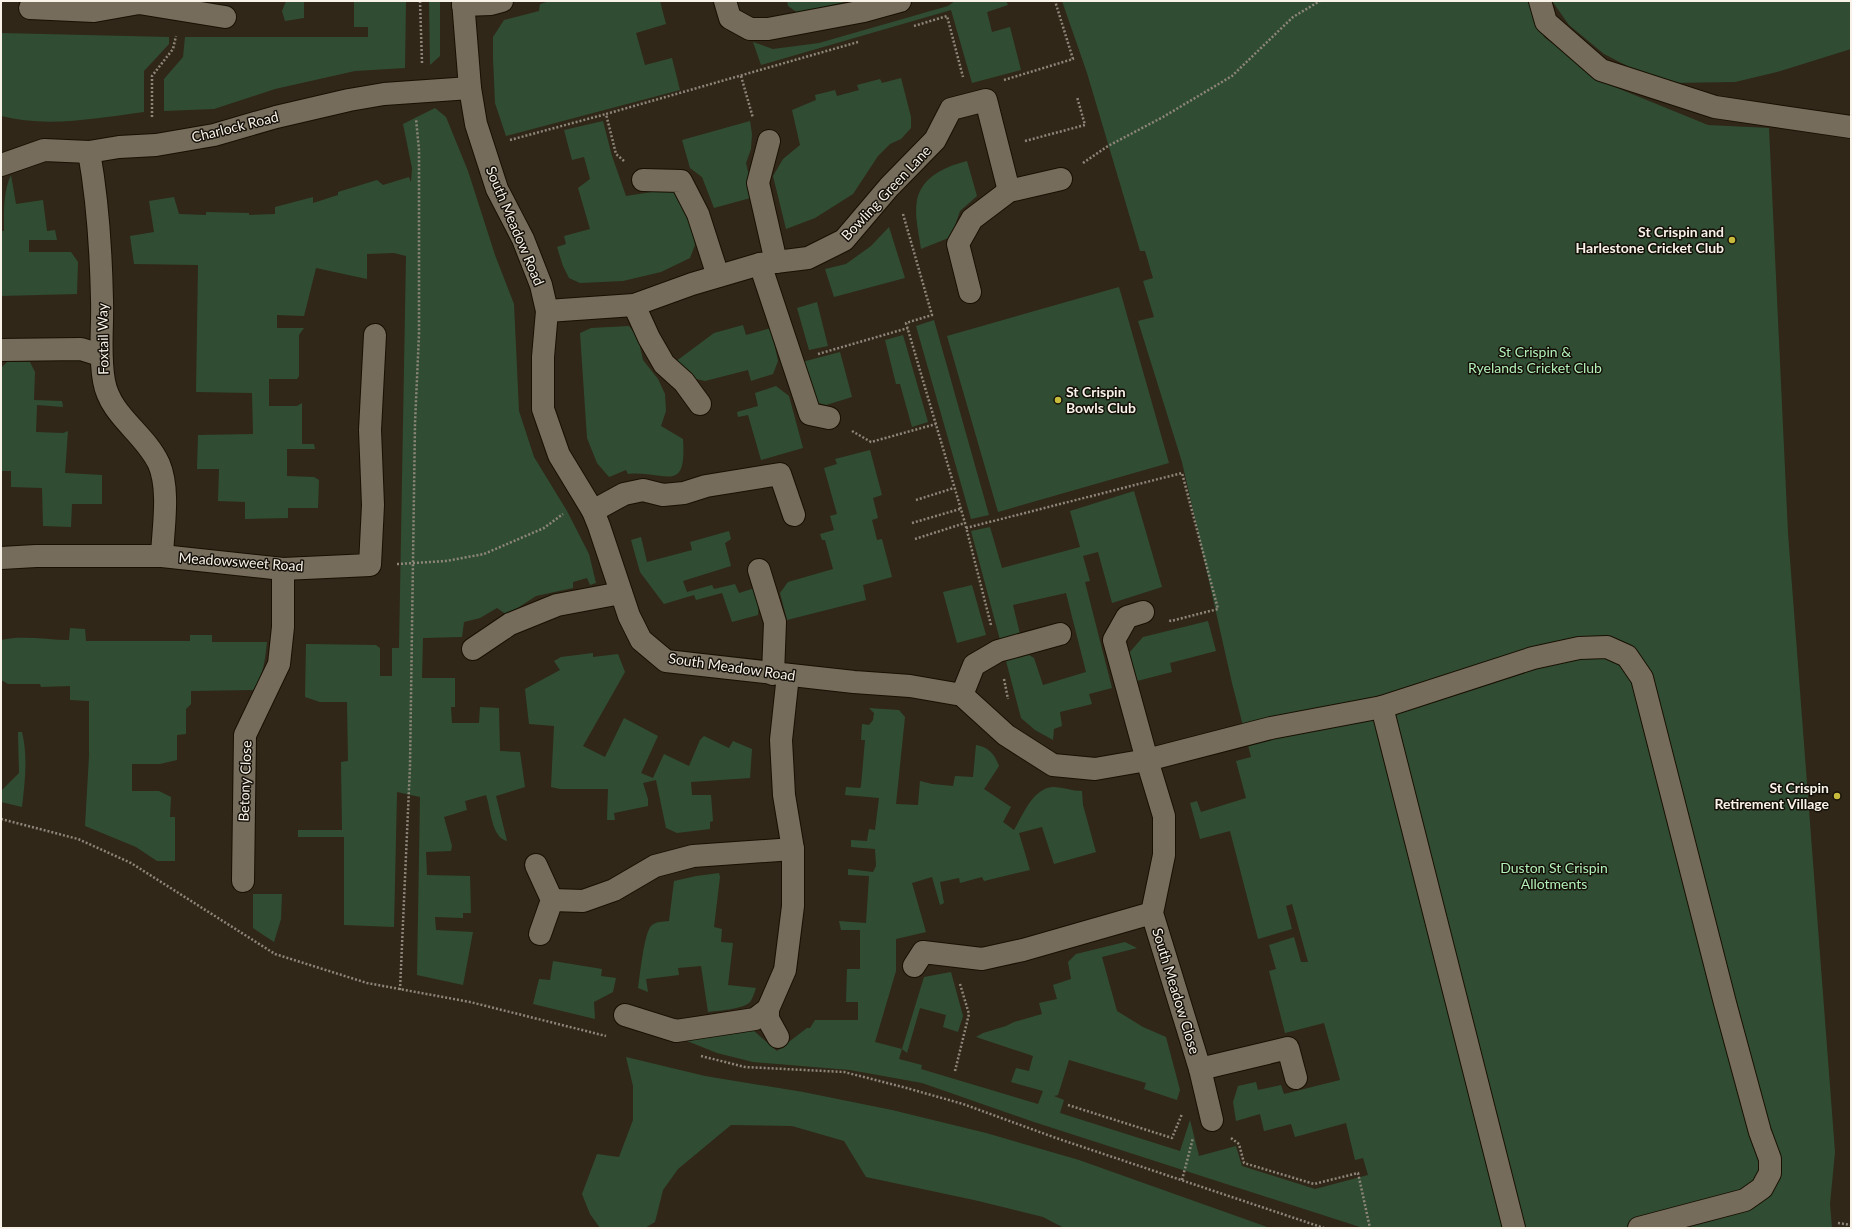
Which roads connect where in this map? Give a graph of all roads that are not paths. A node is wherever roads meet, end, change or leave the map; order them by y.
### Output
1 (502, 1) edge
2 (726, 1) edge
3 (900, 1) edge
4 (1540, 1) edge
5 (139, 2) edge
6 (463, 3) edge
7 (30, 8) dead end
8 (225, 18) dead end
9 (470, 88) junction
10 (1851, 127) edge
11 (769, 142) road end
12 (90, 152) junction
13 (1, 165) edge
14 (1061, 179) road end
15 (643, 180) road end
16 (1009, 191) junction
17 (768, 263) junction
18 (718, 276) junction
19 (970, 292) dead end
20 (634, 305) junction
21 (547, 311) junction
22 (375, 335) dead end
23 (1, 350) edge
24 (100, 355) junction
25 (700, 404) dead end
26 (829, 418) road end
27 (593, 512) junction
28 (794, 515) dead end
29 (162, 556) junction
30 (1, 558) edge
31 (283, 568) junction
32 (759, 570) dead end
33 (620, 593) junction
34 (1143, 612) road end
35 (1060, 634) dead end
36 (473, 649) dead end
37 (781, 674) junction
38 (962, 695) junction
39 (1382, 707) junction
40 (1147, 760) junction
41 (793, 849) junction
42 (536, 865) dead end
43 (243, 881) dead end
44 (552, 900) junction
45 (1152, 913) junction
46 (540, 934) dead end
47 (914, 966) dead end
48 (768, 1009) junction
49 (625, 1015) dead end
50 (778, 1037) dead end
51 (1200, 1069) junction
52 (1296, 1078) dead end
53 (1212, 1120) road end
54 (1514, 1228) edge
55 (1639, 1228) edge

1 - 6 street
2 - 3 street
4 - 10 street
5 - 7 street
5 - 8 street
6 - 9 street, South Meadow Road
9 - 12 street, Charlock Road
9 - 21 street, South Meadow Road
11 - 17 street
12 - 13 street, Charlock Road
12 - 24 street, Foxtail Way
14 - 16 street
15 - 18 street
16 - 17 street, Bowling Green Lane
16 - 19 street
17 - 18 street, Bowling Green Lane
17 - 26 street
18 - 20 street, Bowling Green Lane
20 - 21 street, Bowling Green Lane
20 - 25 street
21 - 27 street, South Meadow Road
22 - 31 street, Meadowsweet Road
23 - 24 street
24 - 29 street, Foxtail Way
27 - 28 street
27 - 33 street, South Meadow Road
29 - 30 street, Meadowsweet Road
29 - 31 street, Meadowsweet Road
31 - 43 street, Betony Close
32 - 37 street
33 - 36 street
33 - 37 street, South Meadow Road
34 - 40 street, South Meadow Close
35 - 38 street
37 - 38 street, South Meadow Road
37 - 41 street
38 - 40 street
39 - 40 street
39 - 54 street
39 - 55 street
40 - 45 street, South Meadow Close
41 - 44 street
41 - 48 street
42 - 44 street
44 - 46 street
45 - 47 street, South Meadow Close
45 - 51 street, South Meadow Close
48 - 49 street
48 - 50 street
51 - 52 street, South Meadow Close
51 - 53 street, South Meadow Close

